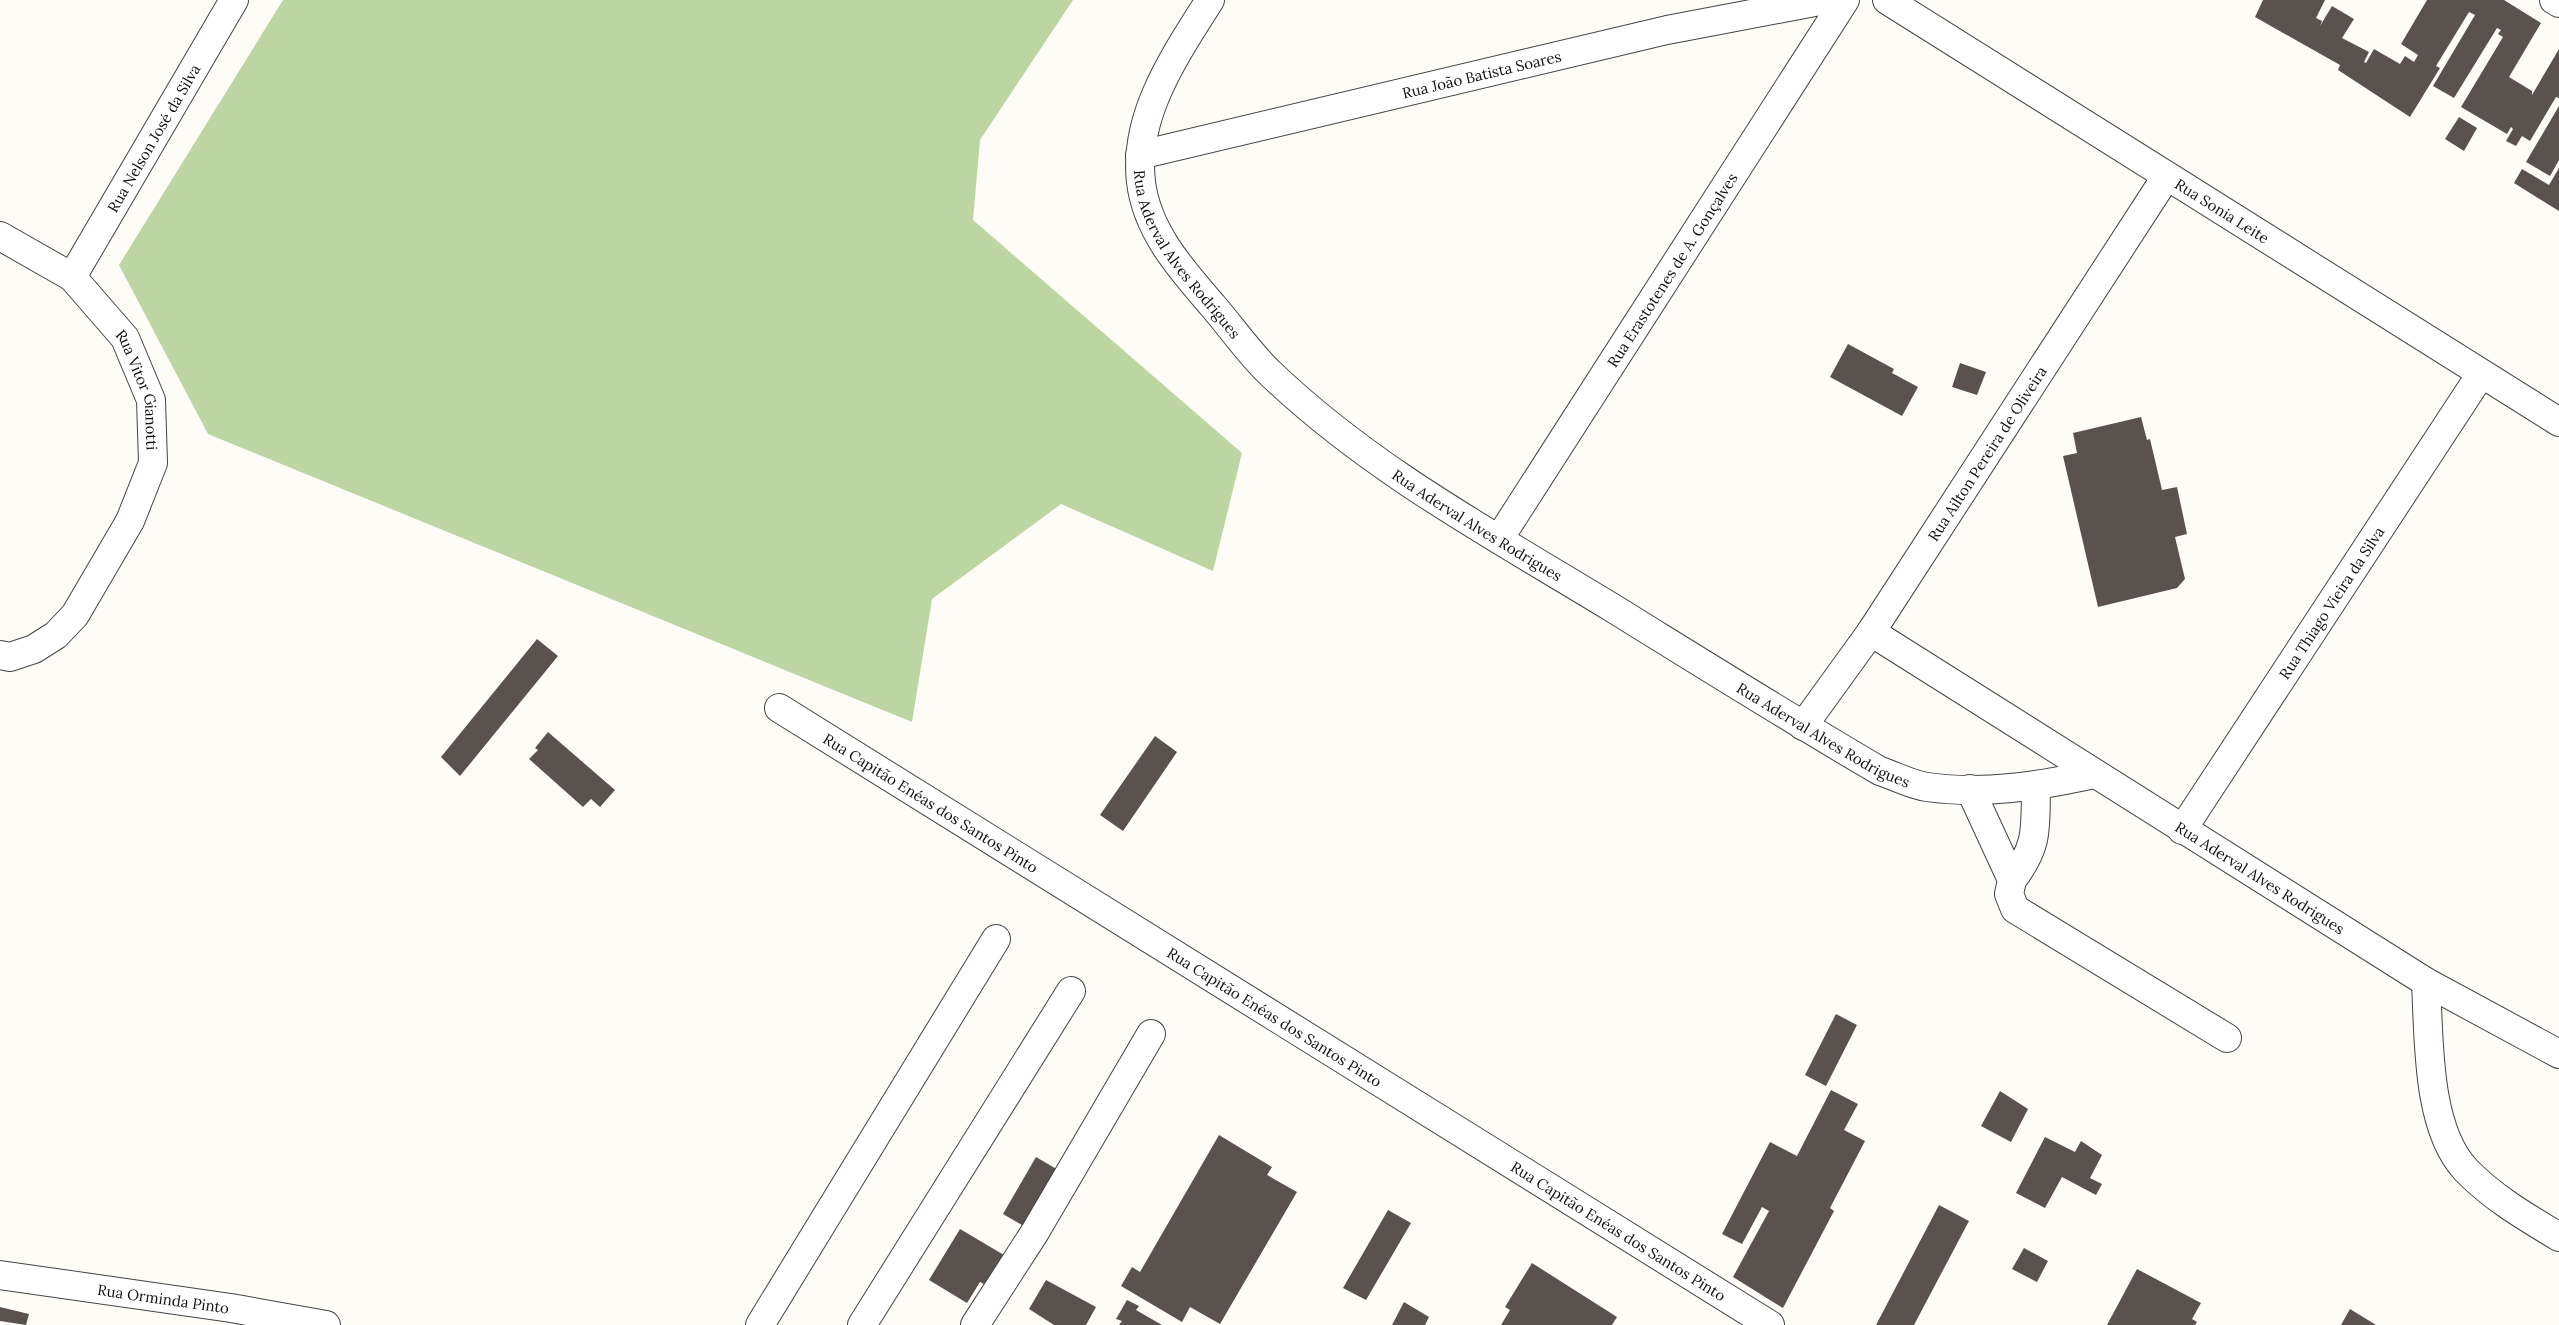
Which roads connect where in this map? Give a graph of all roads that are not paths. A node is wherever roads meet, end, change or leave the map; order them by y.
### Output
1 (234, 0) edge
2 (1210, 0) edge
3 (1825, 0) edge
4 (1845, 0) edge
5 (1886, 0) edge
6 (2554, 0) edge
7 (2559, 4) edge
8 (1140, 155) junction
9 (2166, 177) junction
10 (0, 236) edge
11 (72, 276) junction
12 (2481, 374) junction
13 (2559, 422) edge
14 (1499, 539) junction
15 (1871, 632) junction
16 (0, 655) edge
17 (780, 708) dead end
18 (1803, 726) junction
19 (2094, 774) junction
20 (2036, 787) junction
21 (1970, 789) junction
22 (2182, 830) junction
23 (2012, 880) junction
24 (996, 939) dead end
25 (2426, 982) junction
26 (1072, 991) dead end
27 (1151, 1034) dead end
28 (2227, 1038) dead end
29 (2559, 1054) edge
30 (2559, 1238) edge
31 (0, 1275) edge
32 (312, 1324) edge
33 (760, 1325) edge
34 (862, 1325) edge
35 (975, 1325) edge
36 (1770, 1325) edge

1 - 11 street, Rua Nelson José da Silva
2 - 8 street, Rua Aderval Alves Rodrigues
3 - 8 street, Rua João Batista Soares
4 - 14 street, Rua Erastotenes de A. Gonçalves
5 - 9 street, Rua Sonia Leite
6 - 7 street
8 - 14 street, Rua Aderval Alves Rodrigues
9 - 12 street, Rua Sonia Leite
9 - 15 street, Rua Ailton Pereira de Oliveira
10 - 11 street, Rua Vitor Gianotti
11 - 16 street, Rua Vitor Gianotti
12 - 13 street, Rua Sonia Leite
12 - 22 street, Rua Thiago Vieira da Silva
14 - 18 street, Rua Aderval Alves Rodrigues
15 - 18 street, Rua Ailton Pereira de Oliveira
15 - 19 street, Rua Aderval Alves Rodrigues
17 - 36 street, Rua Capitão Enéas dos Santos Pinto
18 - 21 street, Rua Aderval Alves Rodrigues
19 - 20 street, Rua Aderval Alves Rodrigues
19 - 22 street, Rua Aderval Alves Rodrigues
20 - 21 street, Rua Aderval Alves Rodrigues
20 - 23 street
21 - 23 street
22 - 25 street, Rua Aderval Alves Rodrigues
23 - 28 street
24 - 33 street
25 - 29 street, Rua Aderval Alves Rodrigues
25 - 30 street
26 - 34 street
27 - 35 street
31 - 32 street, Rua Orminda Pinto

